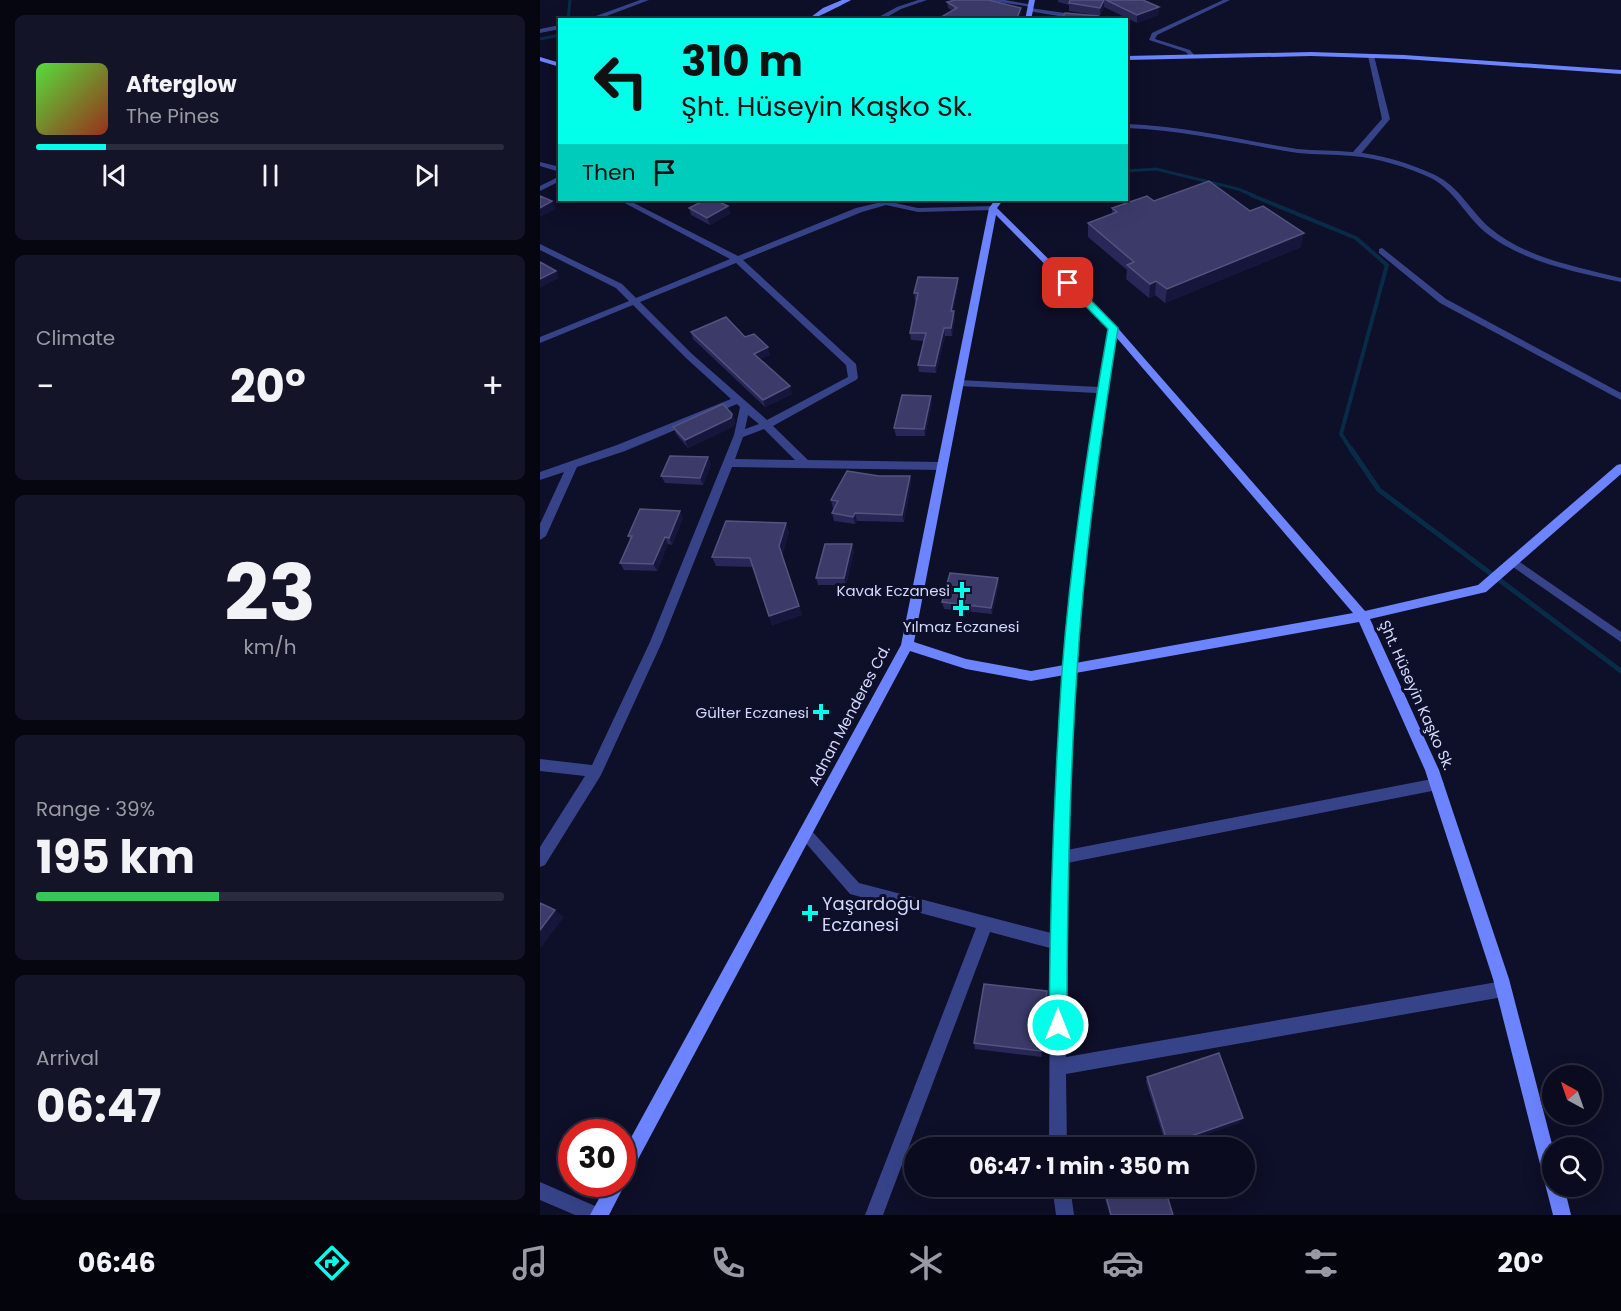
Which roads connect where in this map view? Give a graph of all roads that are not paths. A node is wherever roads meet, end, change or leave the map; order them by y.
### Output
1 (646, 0) edge
2 (848, 0) edge
3 (924, 0) edge
4 (990, 0) edge
5 (1227, 0) edge
6 (1031, 5) edge
7 (594, 18) edge
8 (813, 18) edge
9 (880, 18) edge
10 (1091, 18) edge
11 (558, 28) edge
12 (540, 32) edge
13 (1371, 56) junction
14 (1192, 57) junction
15 (1128, 58) edge
16 (540, 59) edge
17 (558, 64) edge
18 (1621, 72) edge
19 (1128, 126) edge
20 (1356, 154) junction
21 (540, 164) edge
22 (558, 169) edge
23 (558, 179) edge
24 (540, 189) edge
25 (625, 201) edge
26 (996, 204) edge
27 (540, 247) edge
28 (1382, 251) dead end
29 (738, 260) junction
30 (1621, 280) edge
31 (634, 301) junction
32 (1113, 328) junction
33 (540, 340) edge
34 (959, 383) junction
35 (1102, 390) junction
36 (1621, 398) edge
37 (742, 403) junction
38 (766, 425) junction
39 (739, 435) junction
40 (728, 463) junction
41 (573, 464) junction
42 (805, 464) junction
43 (942, 466) junction
44 (1621, 468) edge
45 (540, 476) edge
46 (540, 536) edge
47 (1510, 566) junction
48 (1362, 615) junction
49 (1621, 638) edge
50 (907, 645) junction
51 (1070, 669) junction
52 (540, 765) edge
53 (596, 771) junction
54 (1437, 784) junction
55 (805, 834) junction
56 (1060, 858) junction
57 (540, 860) edge
58 (985, 924) junction
59 (1058, 942) junction
60 (1503, 989) junction
61 (1058, 1067) junction
62 (1058, 1137) edge
63 (1542, 1140) edge
64 (636, 1146) edge
65 (540, 1191) edge
66 (608, 1197) edge
67 (1063, 1197) edge
68 (1558, 1197) edge
69 (597, 1215) edge
70 (874, 1215) edge
71 (1065, 1215) edge
72 (1562, 1215) edge

1 - 7 street
2 - 8 street
3 - 9 street
4 - 6 street
5 - 14 lane
6 - 10 street
11 - 12 street
13 - 14 street
13 - 18 street
13 - 20 street
14 - 15 street
16 - 17 street
19 - 20 lane
20 - 30 lane
21 - 22 street
23 - 24 street
25 - 29 street
26 - 29 street
26 - 32 street, Şht. Hüseyin Kaşko Sk.
26 - 34 street, Adnan Menderes Cd.
27 - 31 street
28 - 36 street
29 - 31 street
29 - 38 street
31 - 33 street
31 - 37 street
32 - 35 street
32 - 48 street, Şht. Hüseyin Kaşko Sk.
34 - 35 street
34 - 43 street, Adnan Menderes Cd.
35 - 51 street
37 - 38 street
37 - 39 street
37 - 41 street
38 - 39 street
38 - 42 street
39 - 40 street
40 - 42 street
40 - 53 street
41 - 45 street
41 - 46 street
42 - 43 street
43 - 50 street, Adnan Menderes Cd.
44 - 47 street
47 - 48 street
47 - 49 lane
48 - 51 street
48 - 54 street, Şht. Hüseyin Kaşko Sk.
50 - 51 street
50 - 55 street, Adnan Menderes Cd.
51 - 56 street
52 - 53 street
53 - 57 street
54 - 56 street
54 - 60 street, Şht. Hüseyin Kaşko Sk.
55 - 58 street
55 - 64 street, Adnan Menderes Cd.
56 - 59 street
58 - 59 street
58 - 70 street
59 - 61 street
60 - 61 street
60 - 63 street, Şht. Hüseyin Kaşko Sk.
61 - 62 street
65 - 69 street
66 - 69 street
67 - 71 street
68 - 72 street

